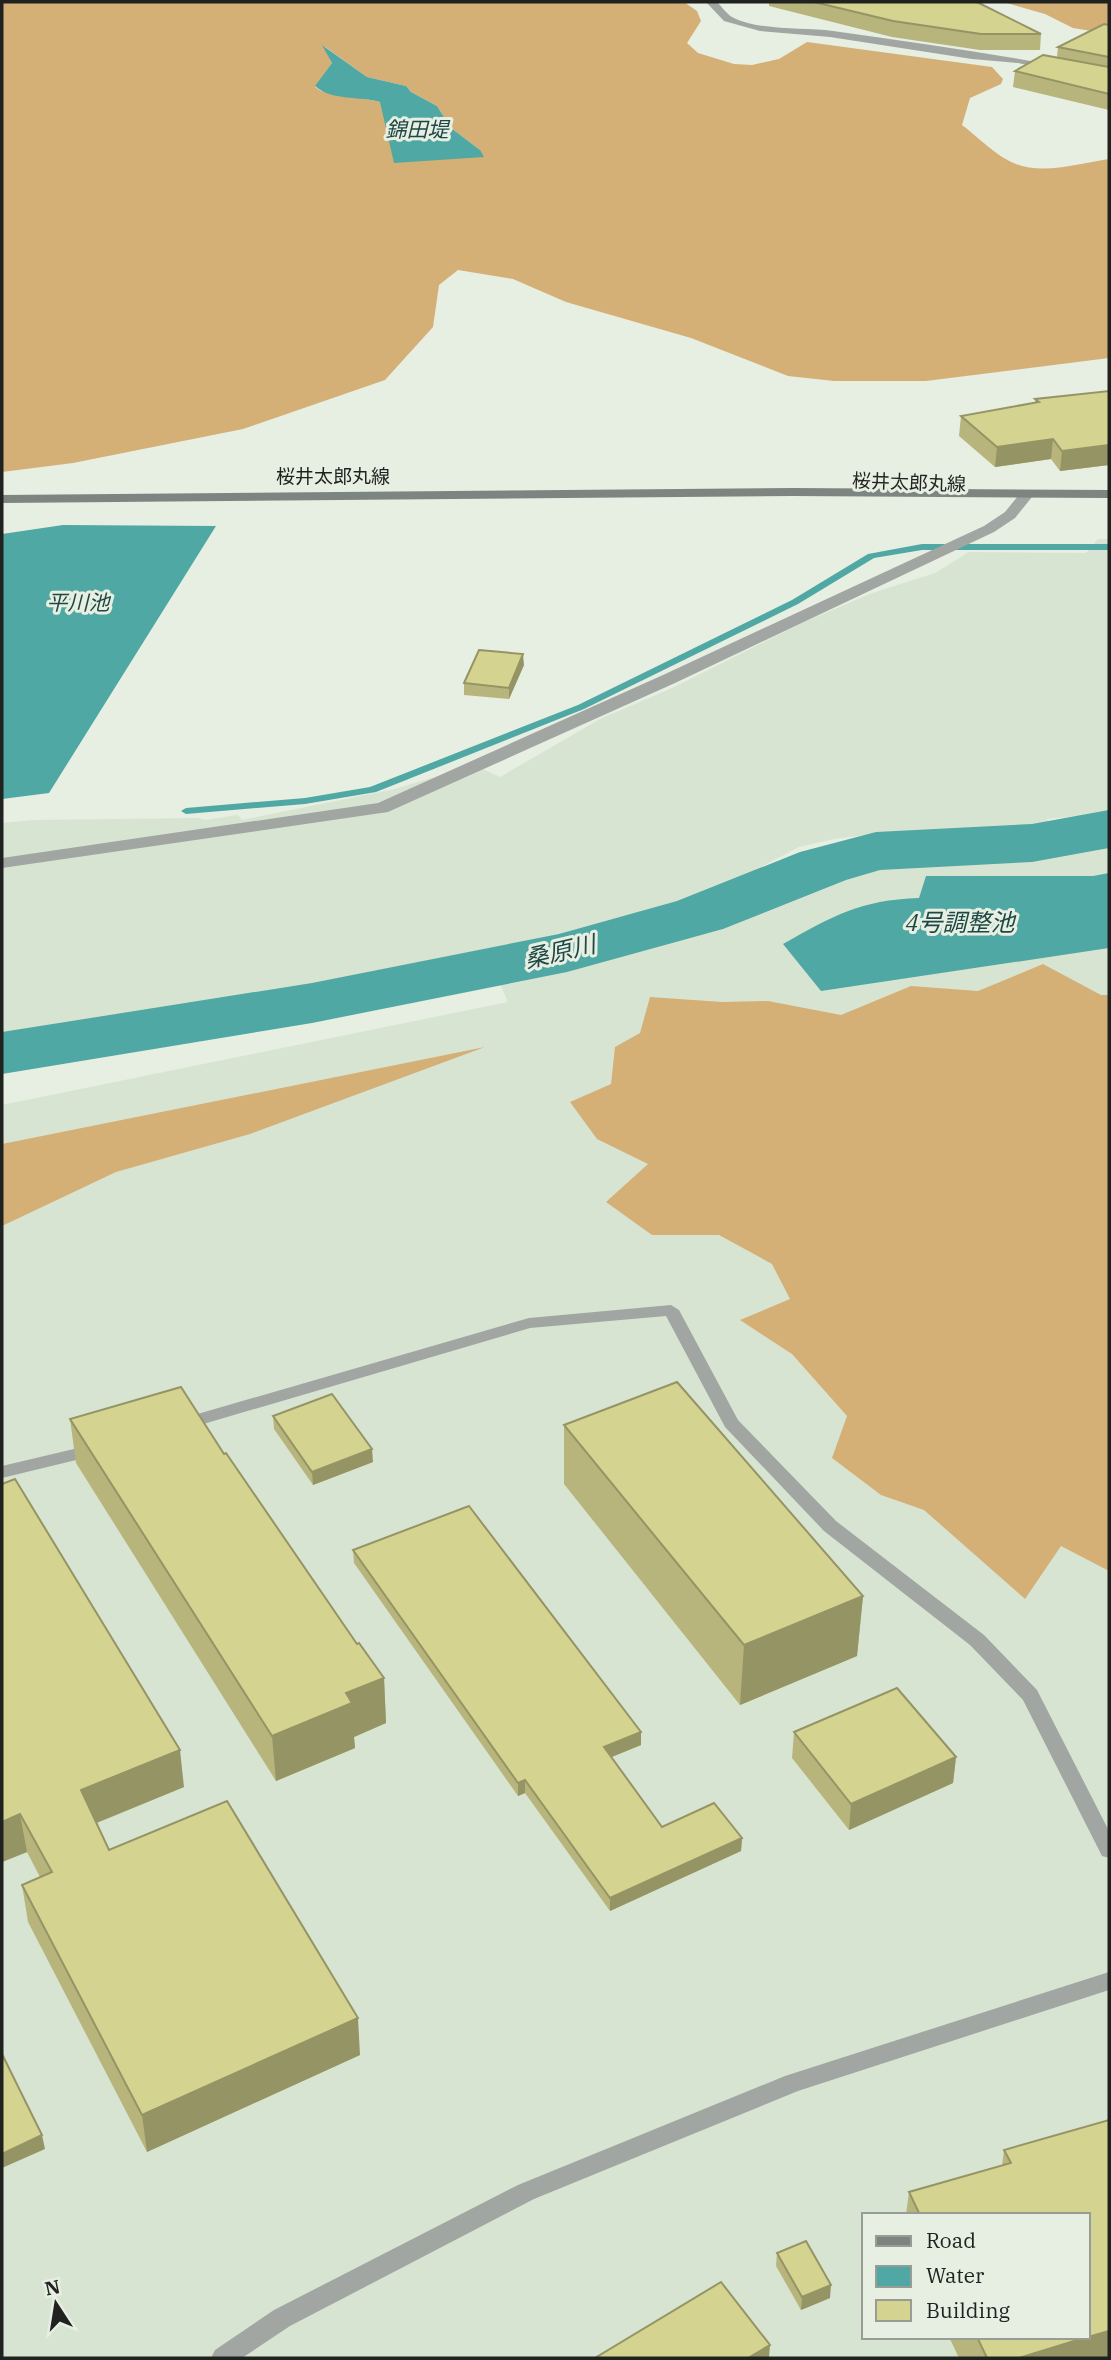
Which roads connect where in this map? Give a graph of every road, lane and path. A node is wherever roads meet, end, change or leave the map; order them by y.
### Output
1 (711, 2) edge
2 (1109, 79) edge
3 (1109, 494) edge
4 (2, 499) edge
5 (1023, 499) junction
6 (1109, 508) edge
7 (2, 863) edge
8 (165, 1429) edge
9 (113, 1444) edge
10 (2, 1472) edge
11 (1109, 1850) edge
12 (1109, 1981) edge
13 (223, 2358) edge

1 - 2 street
3 - 5 main road, 桜井太郎丸線
4 - 5 main road, 桜井太郎丸線
5 - 6 main road, 桜井太郎丸線
5 - 7 street
8 - 11 lane
9 - 10 lane
12 - 13 lane

